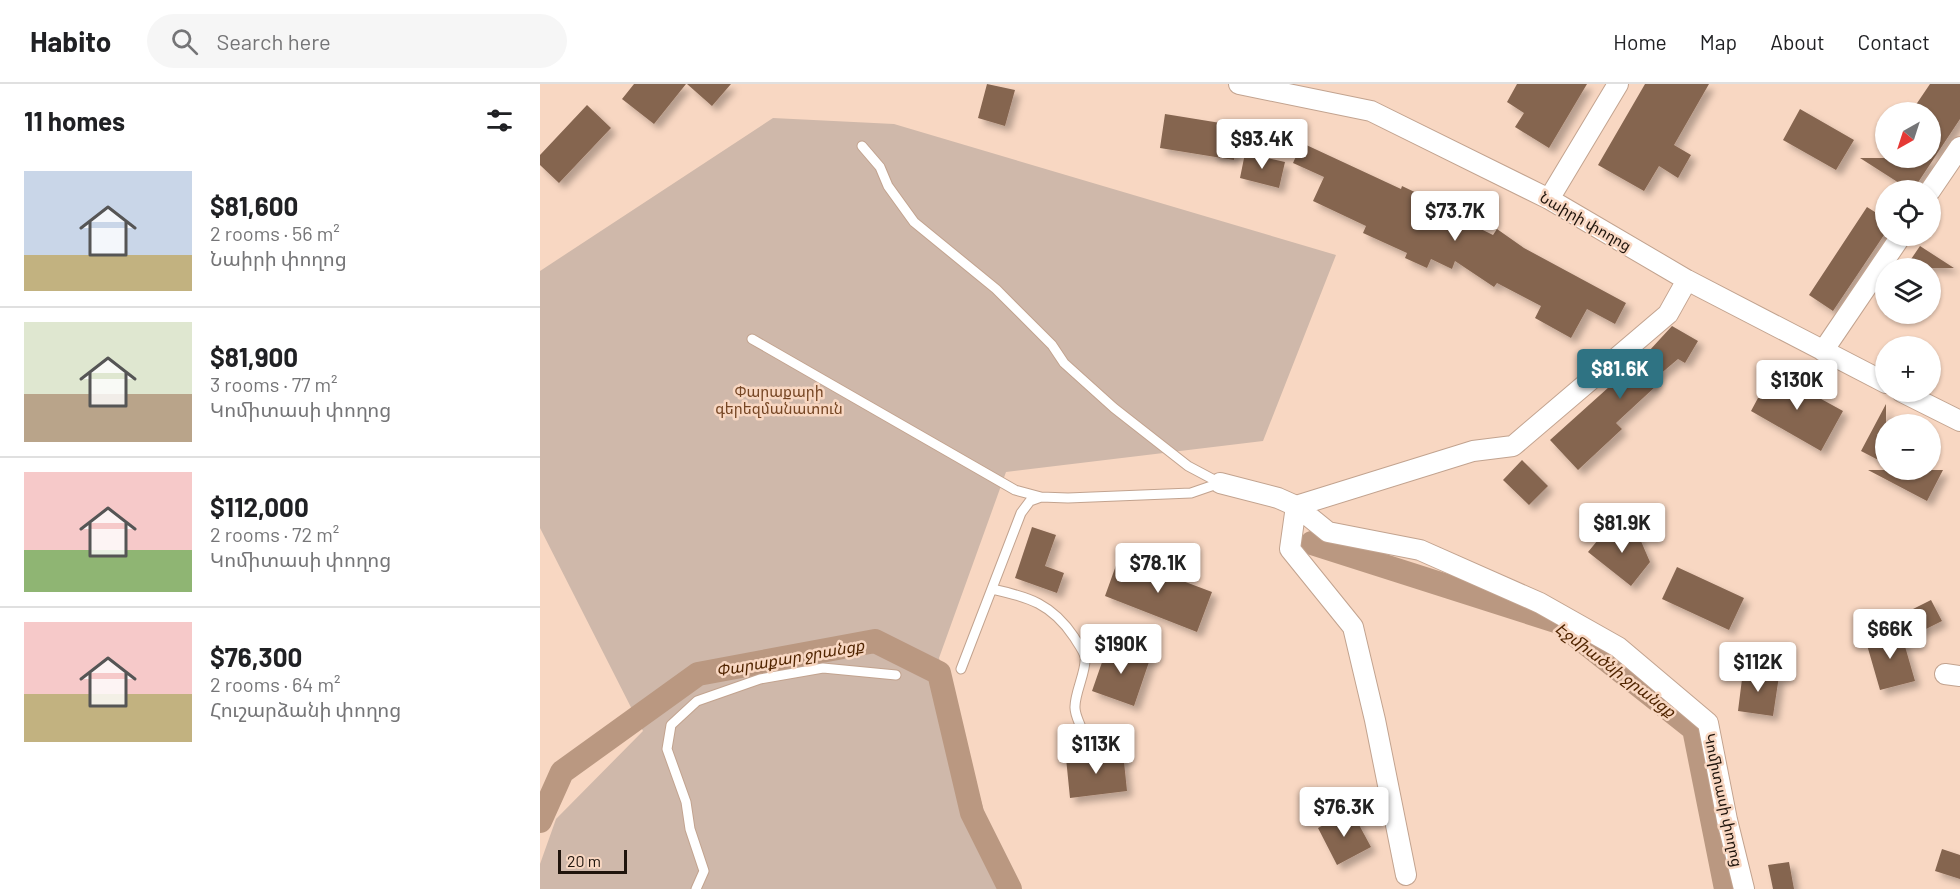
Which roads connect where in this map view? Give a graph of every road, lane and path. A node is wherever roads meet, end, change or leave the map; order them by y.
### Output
1 (1239, 84) edge
2 (1618, 84) edge
3 (862, 146) dead end
4 (1960, 147) edge
5 (1938, 180) edge
6 (1549, 199) junction
7 (1893, 246) edge
8 (1687, 279) junction
9 (752, 339) dead end
10 (1823, 351) junction
11 (1875, 377) edge
12 (1921, 402) edge
13 (1960, 422) edge
14 (1220, 483) junction
15 (1041, 497) junction
16 (1296, 506) junction
17 (992, 589) junction
18 (961, 669) dead end
19 (896, 675) dead end
20 (1082, 730) dead end
21 (1406, 875) dead end
22 (696, 889) edge
23 (1744, 889) edge

1 - 6 street, Նաիրի փողոց
2 - 6 street
3 - 14 lane
4 - 5 street
6 - 8 street, Նաիրի փողոց
7 - 10 street
8 - 10 street, Նաիրի փողոց
8 - 16 street
9 - 15 lane
10 - 11 street, Նաիրի փողոց
12 - 13 street
14 - 15 lane
14 - 16 street, Կոմիտասի փողոց
15 - 17 lane
16 - 21 street
16 - 23 street, Կոմիտասի փողոց
17 - 18 lane
17 - 20 lane
19 - 22 lane

